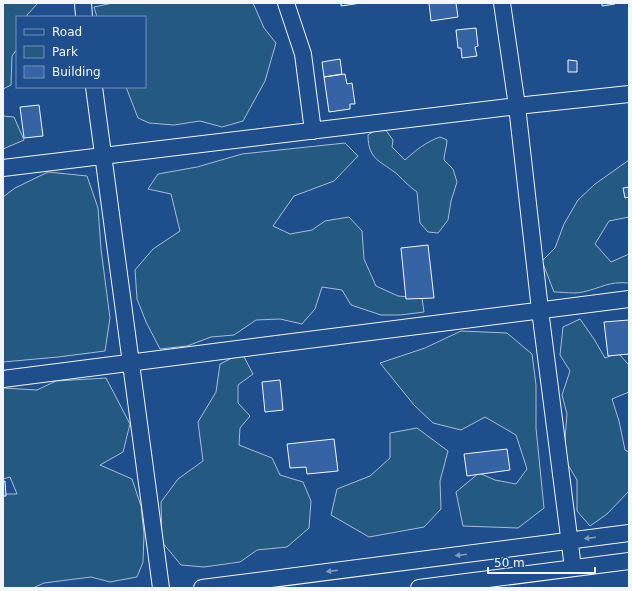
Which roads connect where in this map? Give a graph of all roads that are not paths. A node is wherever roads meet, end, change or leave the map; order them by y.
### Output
1 (82, 3) edge
2 (286, 3) edge
3 (502, 3) edge
4 (84, 16) edge
5 (94, 88) edge
6 (629, 94) edge
7 (517, 106) junction
8 (313, 131) junction
9 (104, 156) junction
10 (3, 168) edge
11 (629, 299) edge
12 (540, 310) junction
13 (131, 362) junction
14 (3, 379) edge
15 (629, 533) edge
16 (569, 541) junction
17 (629, 561) edge
18 (573, 568) junction
19 (161, 588) edge
20 (202, 588) edge
21 (419, 588) edge

1 - 4 street
2 - 8 street
3 - 7 street
5 - 9 street
6 - 7 street
7 - 8 street
7 - 12 street
8 - 9 street
9 - 10 street
9 - 13 street
11 - 12 street
12 - 13 street
12 - 16 street
13 - 14 street
13 - 19 street
15 -> 16 street
16 - 18 street
16 -> 20 street
17 - 18 street
18 - 21 street

